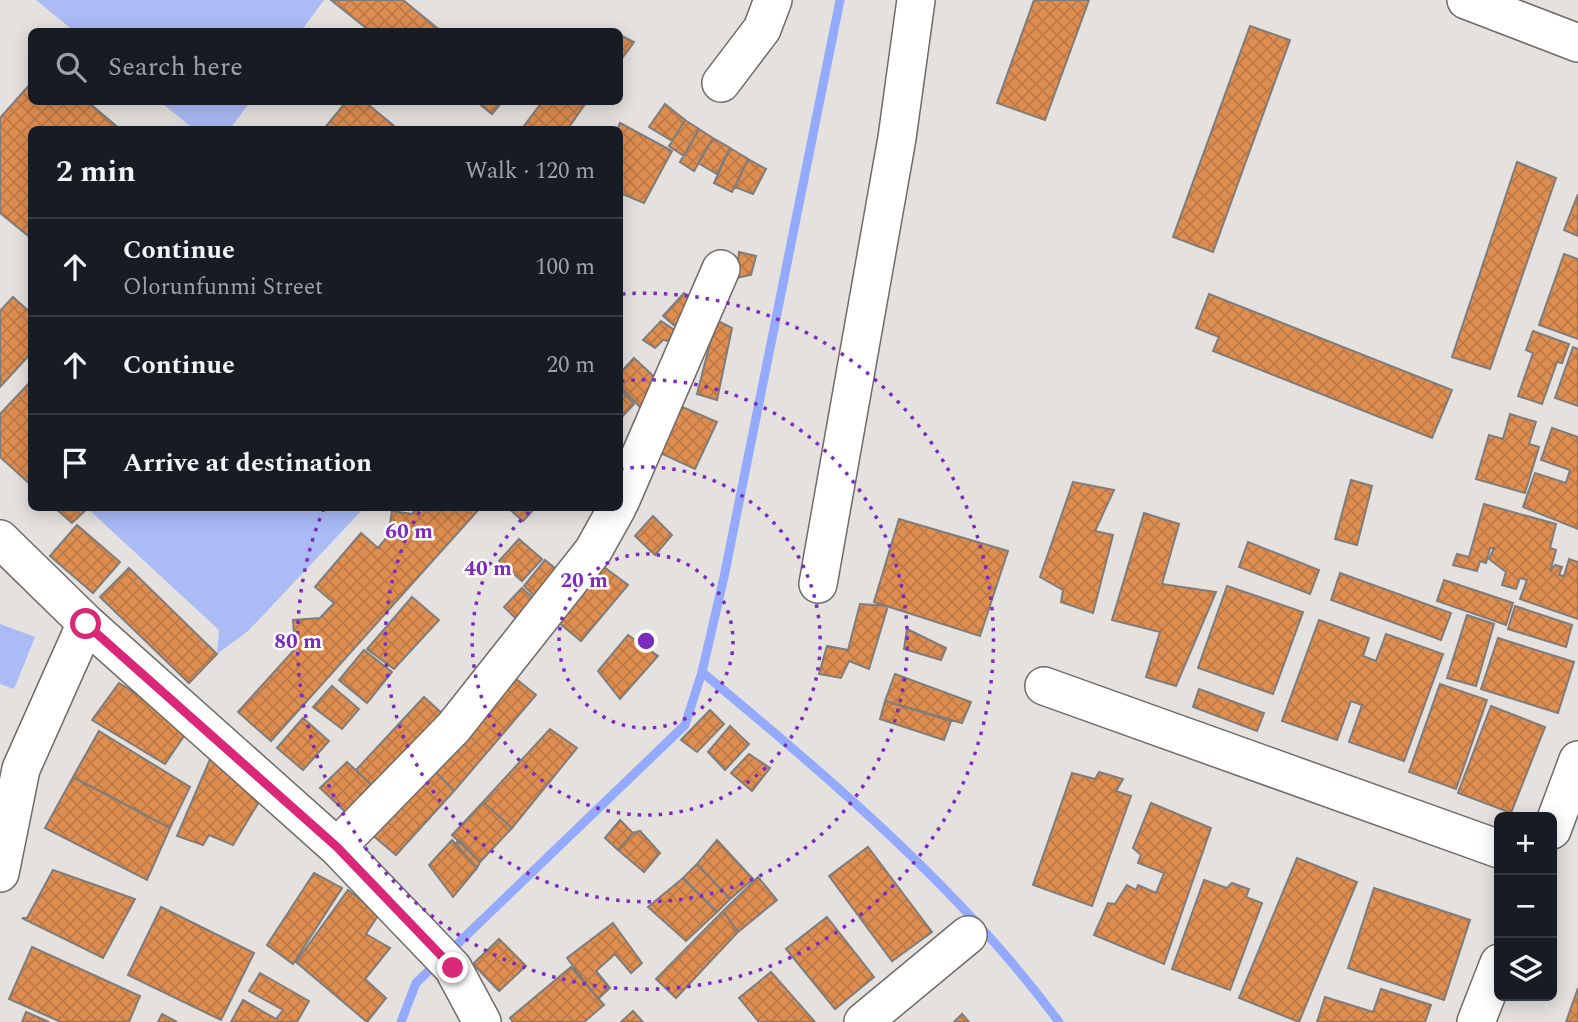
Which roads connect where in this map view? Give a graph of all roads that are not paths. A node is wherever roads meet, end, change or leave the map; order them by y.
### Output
1 (774, 0) edge
2 (916, 0) edge
3 (1466, 0) edge
4 (1578, 43) edge
5 (722, 83) dead end
6 (721, 269) dead end
7 (623, 495) edge
8 (615, 511) edge
9 (0, 540) edge
10 (818, 584) dead end
11 (86, 624) junction
12 (1044, 686) dead end
13 (1578, 760) edge
14 (1557, 817) edge
15 (337, 847) junction
16 (1494, 847) edge
17 (0, 873) edge
18 (968, 935) dead end
19 (1494, 976) edge
20 (482, 1022) edge
21 (863, 1022) edge
22 (1476, 1022) edge

1 - 5 street
2 - 10 street
3 - 4 street
6 - 7 street
8 - 15 street
9 - 11 street
11 - 15 street
11 - 17 street
12 - 16 street
13 - 14 street
15 - 20 street
18 - 21 street
19 - 22 street

